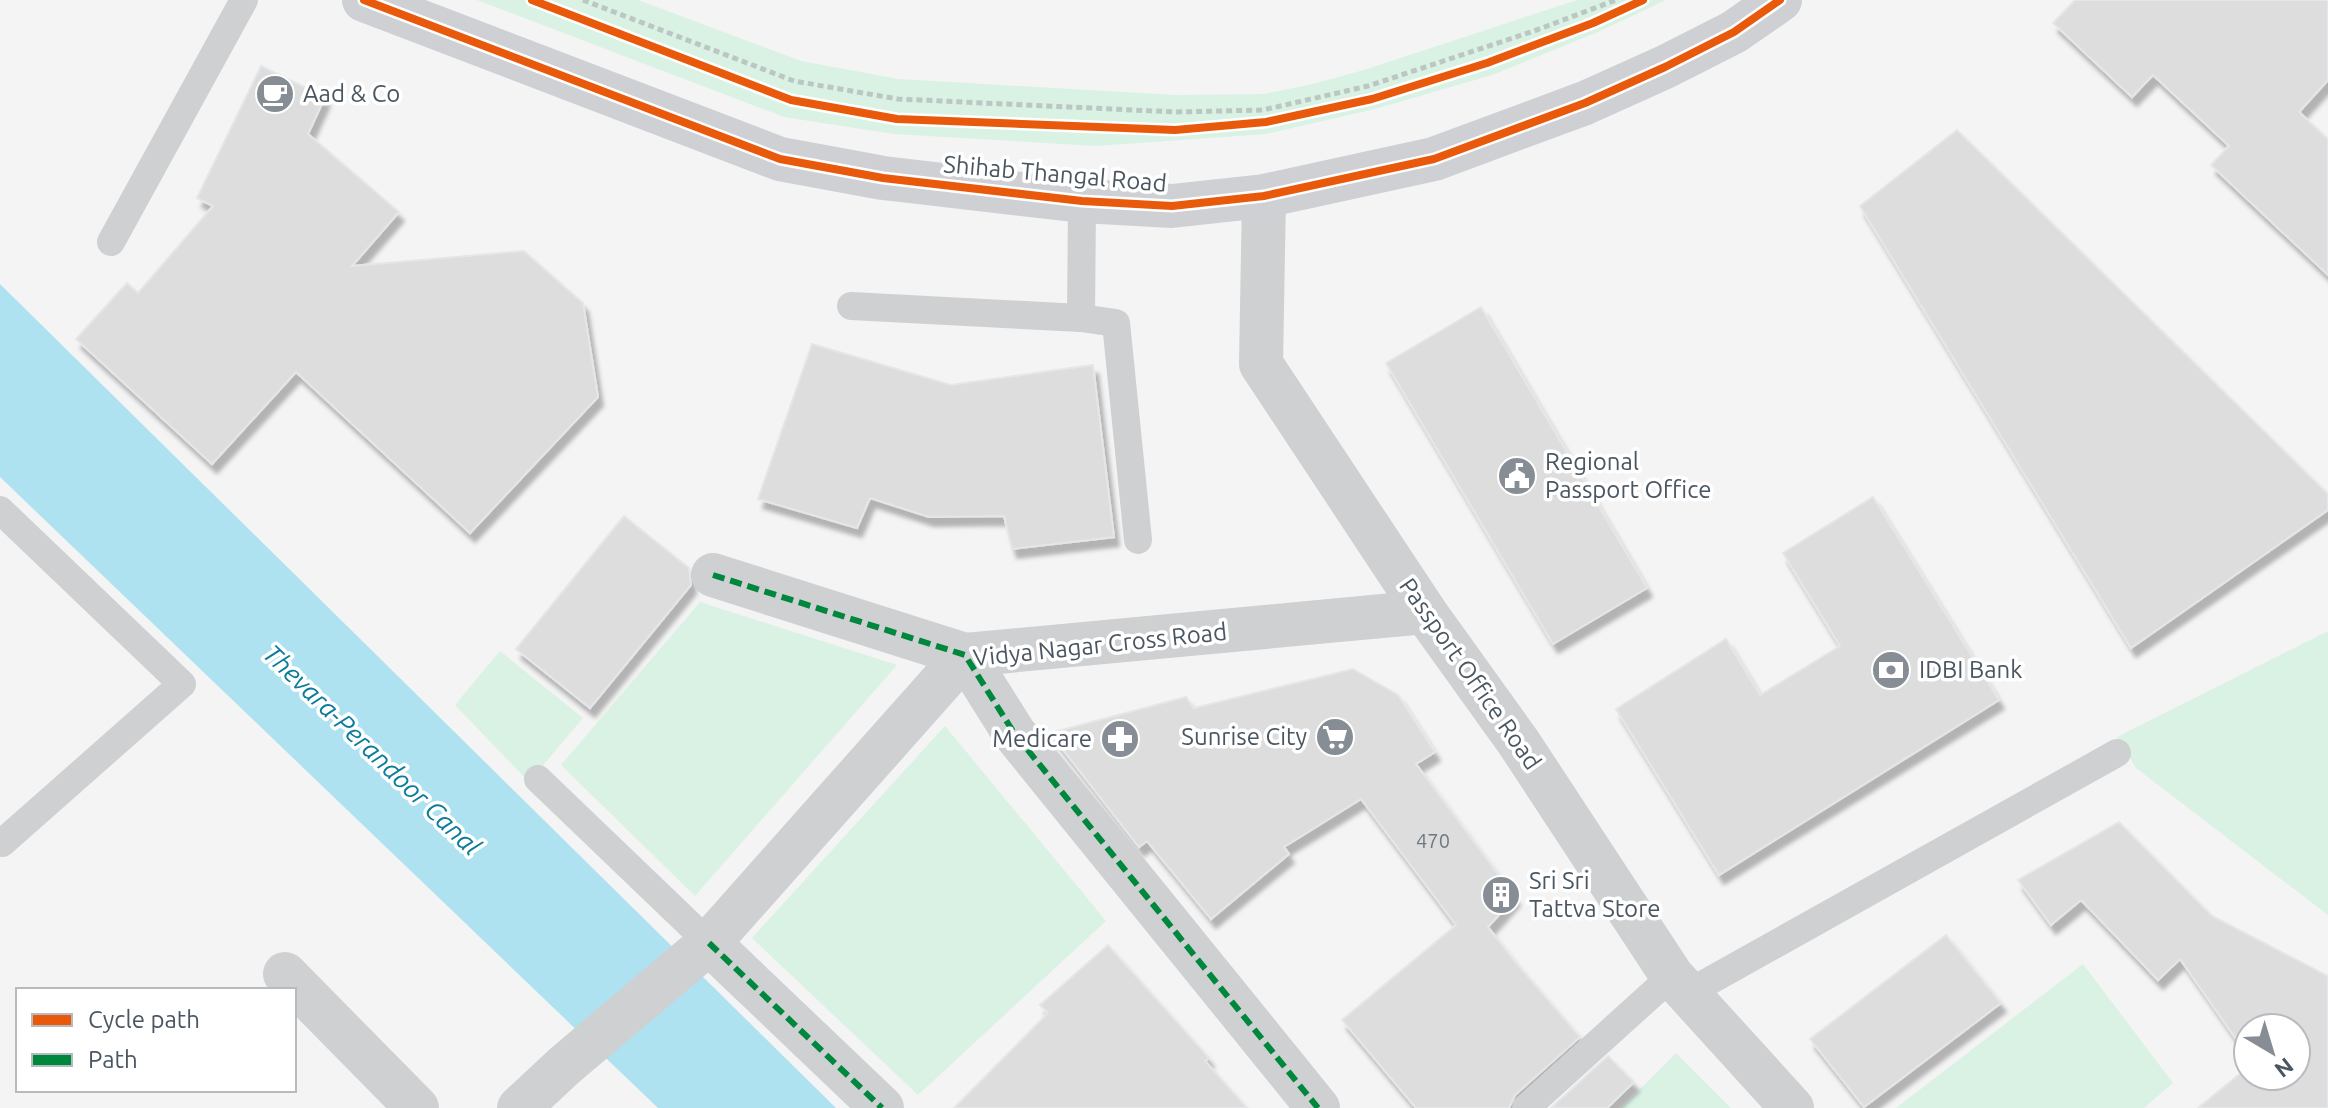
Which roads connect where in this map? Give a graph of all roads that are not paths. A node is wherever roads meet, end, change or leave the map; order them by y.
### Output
1 (244, 0) edge
2 (364, 0) edge
3 (1780, 0) edge
4 (1264, 196) junction
5 (1082, 201) junction
6 (111, 242) dead end
7 (851, 306) dead end
8 (1081, 318) junction
9 (0, 510) edge
10 (1138, 540) dead end
11 (713, 575) dead end
12 (1425, 612) junction
13 (965, 655) junction
14 (2117, 753) dead end
15 (538, 779) dead end
16 (0, 841) edge
17 (709, 943) junction
18 (285, 974) dead end
19 (1680, 984) junction
20 (417, 1108) edge
21 (519, 1108) edge
22 (882, 1108) edge
23 (1318, 1108) edge
24 (1526, 1108) edge
25 (1792, 1108) edge

1 - 6 lane
2 - 5 street, Shihab Thangal Road
3 - 4 street, Shihab Thangal Road
4 - 5 street, Shihab Thangal Road
4 - 12 street, Passport Office Road
5 - 8 lane
7 - 8 lane
8 - 10 lane
9 - 16 lane
11 - 13 street
12 - 13 street, Vidya Nagar Cross Road
12 - 19 street, Passport Office Road
13 - 17 street, Vidya Nagar Cross Road
13 - 23 street
14 - 19 lane
15 - 17 lane
17 - 21 street, Vidya Nagar Cross Road
17 - 22 street
18 - 20 street
19 - 24 lane
19 - 25 street, Passport Office Road

